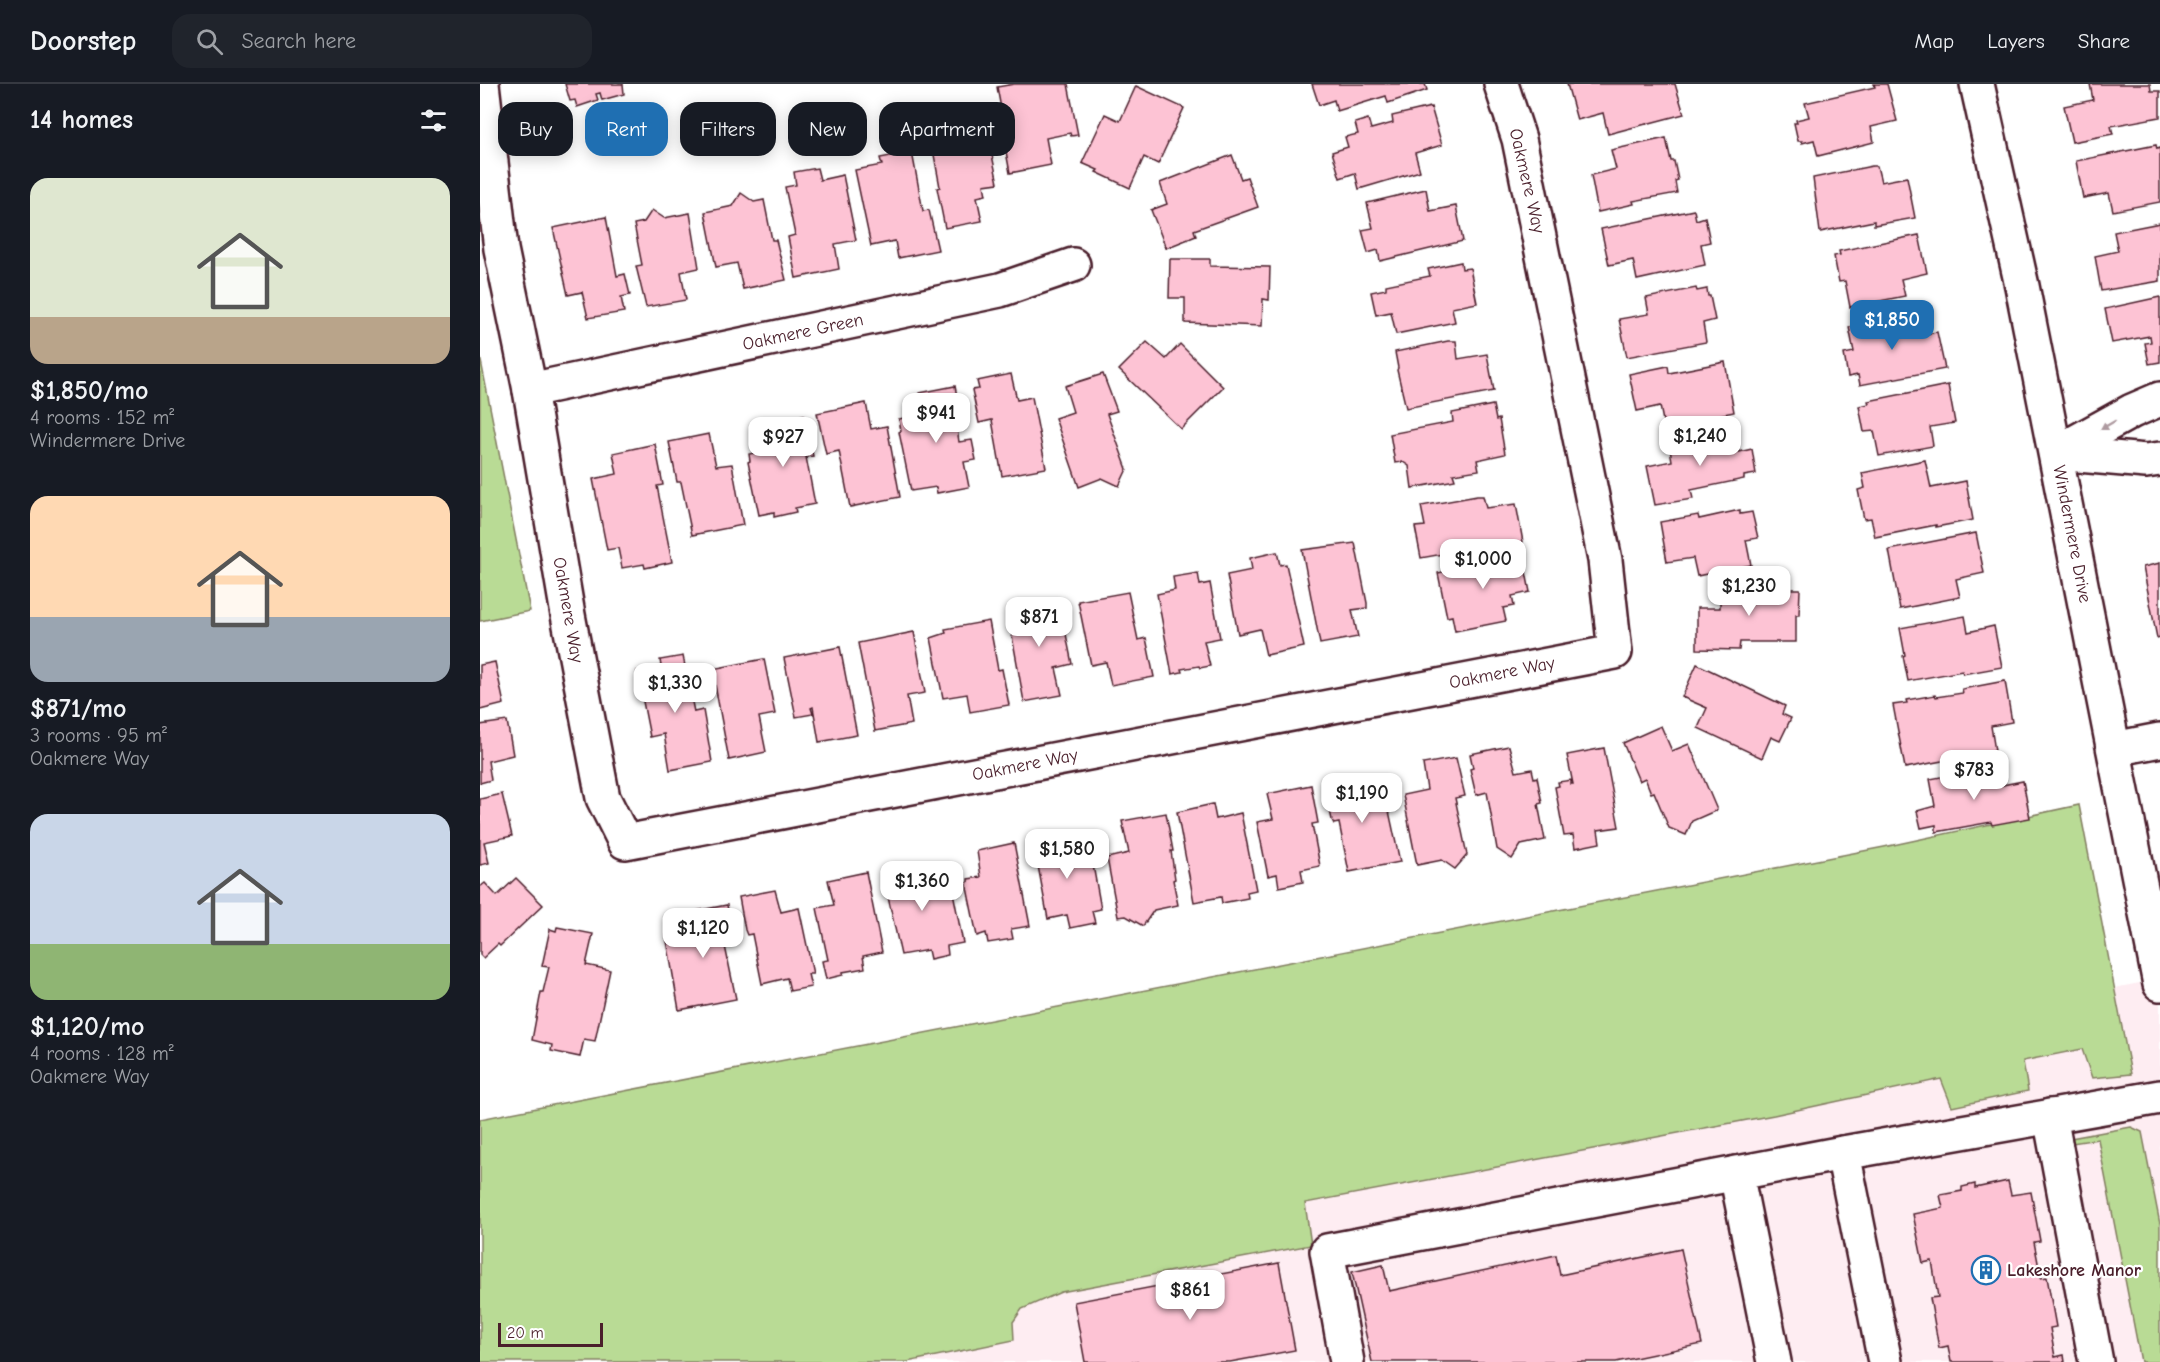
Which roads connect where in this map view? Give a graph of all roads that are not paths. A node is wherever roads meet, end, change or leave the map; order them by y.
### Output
1 (482, 84) edge
2 (1501, 84) edge
3 (1977, 84) edge
4 (1073, 265) dead end
5 (530, 390) junction
6 (2160, 399) edge
7 (2056, 453) junction
8 (2160, 459) edge
9 (2160, 740) edge
10 (2114, 749) junction
11 (2160, 984) edge
12 (2160, 1097) edge
13 (2050, 1116) junction
14 (1843, 1153) junction
15 (1736, 1173) junction
16 (1347, 1362) edge
17 (1774, 1362) edge
18 (1885, 1362) edge
19 (2096, 1362) edge

1 - 5 street, Oakmere Way
2 - 5 street, Oakmere Way
3 - 7 street, Windermere Drive
4 - 5 street, Oakmere Green
6 -> 7 street
7 - 8 street
7 - 10 street, Windermere Drive
9 - 10 street
10 - 11 street, Windermere Drive
12 - 13 street
13 - 14 street
13 - 19 street
14 - 15 street
14 - 18 street
15 - 16 street
15 - 17 street

